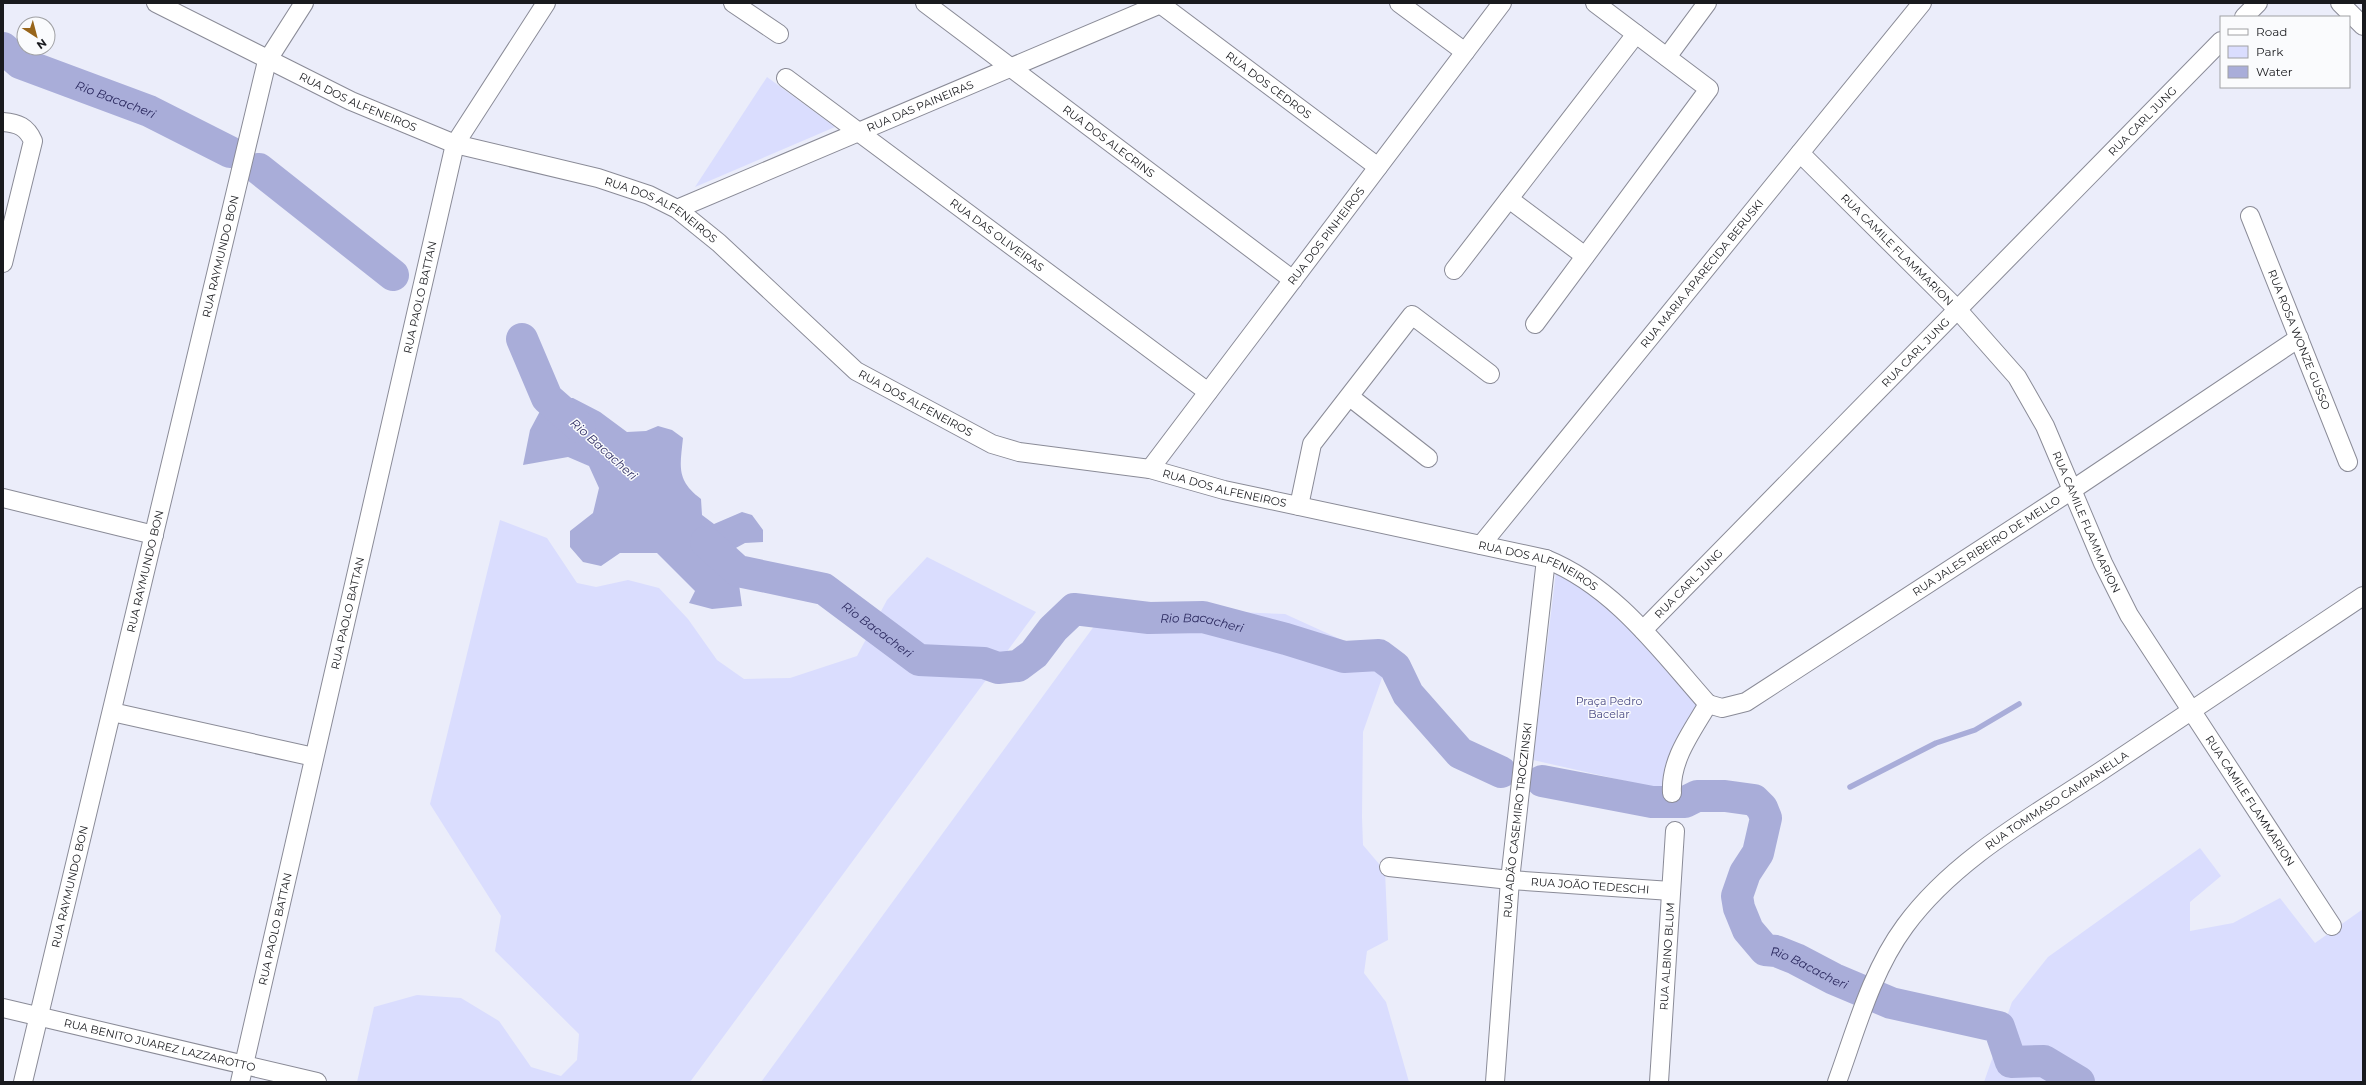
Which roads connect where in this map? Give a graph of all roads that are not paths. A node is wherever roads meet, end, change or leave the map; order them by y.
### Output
1 (156, 3) edge
2 (304, 3) edge
3 (546, 3) edge
4 (733, 3) edge
5 (925, 3) edge
6 (1161, 3) edge
7 (1399, 3) edge
8 (1502, 3) edge
9 (1595, 3) edge
10 (1707, 3) edge
11 (1922, 3) edge
12 (2258, 3) edge
13 (2340, 3) edge
14 (2245, 16) edge
15 (2363, 26) edge
16 (779, 34) dead end
17 (1636, 34) junction
18 (2220, 41) edge
19 (1465, 52) junction
20 (1667, 57) junction
21 (267, 61) junction
22 (1011, 68) junction
23 (786, 78) dead end
24 (3, 122) edge
25 (859, 132) junction
26 (455, 144) junction
27 (1800, 152) junction
28 (1378, 167) junction
29 (1509, 199) junction
30 (677, 209) junction
31 (2250, 216) dead end
32 (1585, 256) junction
33 (3, 263) edge
34 (1454, 270) dead end
35 (1293, 280) junction
36 (1957, 310) junction
37 (1535, 324) dead end
38 (2298, 338) junction
39 (1490, 374) dead end
40 (1208, 392) junction
41 (1350, 397) junction
42 (1428, 458) dead end
43 (2348, 462) dead end
44 (1150, 468) junction
45 (2072, 490) junction
46 (3, 498) edge
47 (1299, 506) junction
48 (154, 535) junction
49 (1481, 545) junction
50 (1546, 559) junction
51 (2363, 596) edge
52 (1643, 630) junction
53 (1708, 704) junction
54 (112, 712) junction
55 (2190, 712) junction
56 (314, 757) junction
57 (1672, 793) dead end
58 (1675, 831) dead end
59 (1390, 867) dead end
60 (1510, 880) junction
61 (1671, 890) junction
62 (2332, 926) dead end
63 (3, 1008) edge
64 (39, 1016) junction
65 (244, 1065) junction
66 (23, 1082) edge
67 (240, 1082) edge
68 (317, 1082) edge
69 (1495, 1082) edge
70 (1659, 1082) edge
71 (1837, 1082) edge

1 - 21 street, RUA DOS ALFENEIROS
2 - 21 street, RUA RAYMUNDO BON
3 - 26 street, RUA PAOLO BATTAN
4 - 16 street
5 - 22 street, RUA DOS ALECRINS
6 - 22 street, RUA DAS PAINEIRAS
6 - 28 street, RUA DOS CEDROS
7 - 19 street
8 - 19 street, RUA DOS PINHEIROS
9 - 17 street
10 - 20 street
11 - 27 street, RUA MARIA APARECIDA BERUSKI
12 - 14 street
13 - 15 street
17 - 20 street
17 - 29 street
18 - 36 street, RUA CARL JUNG
19 - 28 street, RUA DOS PINHEIROS
20 - 32 street
21 - 26 street, RUA DOS ALFENEIROS
21 - 48 street, RUA RAYMUNDO BON
22 - 25 street, RUA DAS PAINEIRAS
22 - 35 street, RUA DOS ALECRINS
23 - 25 street, RUA DAS OLIVEIRAS
24 - 33 street
25 - 30 street, RUA DAS PAINEIRAS
25 - 40 street, RUA DAS OLIVEIRAS
26 - 30 street, RUA DOS ALFENEIROS
26 - 56 street, RUA PAOLO BATTAN
27 - 36 street, RUA CAMILE FLAMMARION
27 - 49 street, RUA MARIA APARECIDA BERUSKI
28 - 35 street, RUA DOS PINHEIROS
29 - 32 street
29 - 34 street
30 - 44 street, RUA DOS ALFENEIROS
31 - 38 street, RUA ROSA WONZE GUSSO
32 - 37 street
35 - 40 street, RUA DOS PINHEIROS
36 - 45 street, RUA CAMILE FLAMMARION
36 - 52 street, RUA CARL JUNG
38 - 43 street, RUA ROSA WONZE GUSSO
38 - 45 street, RUA JALES RIBEIRO DE MELLO
39 - 41 street
40 - 44 street, RUA DOS PINHEIROS
41 - 42 street
41 - 47 street
44 - 47 street, RUA DOS ALFENEIROS
45 - 53 street, RUA JALES RIBEIRO DE MELLO
45 - 55 street, RUA CAMILE FLAMMARION
46 - 48 street
47 - 49 street, RUA DOS ALFENEIROS
48 - 54 street, RUA RAYMUNDO BON
49 - 50 street, RUA DOS ALFENEIROS
50 - 52 street, RUA DOS ALFENEIROS
50 - 60 street, RUA ADÃO CASEMIRO TROCZINSKI
51 - 55 street, RUA TOMMASO CAMPANELLA
52 - 53 street, RUA DOS ALFENEIROS
53 - 57 street
54 - 56 street
54 - 64 street, RUA RAYMUNDO BON
55 - 62 street, RUA CAMILE FLAMMARION
55 - 71 street, RUA TOMMASO CAMPANELLA
56 - 65 street, RUA PAOLO BATTAN
58 - 61 street, RUA ALBINO BLUM
59 - 60 street, RUA JOÃO TEDESCHI
60 - 61 street, RUA JOÃO TEDESCHI
60 - 69 street, RUA ADÃO CASEMIRO TROCZINSKI
61 - 70 street, RUA ALBINO BLUM
63 - 64 street, RUA BENITO JUAREZ LAZZAROTTO
64 - 65 street, RUA BENITO JUAREZ LAZZAROTTO
64 - 66 street, RUA RAYMUNDO BON
65 - 67 street, RUA PAOLO BATTAN
65 - 68 street, RUA BENITO JUAREZ LAZZAROTTO

